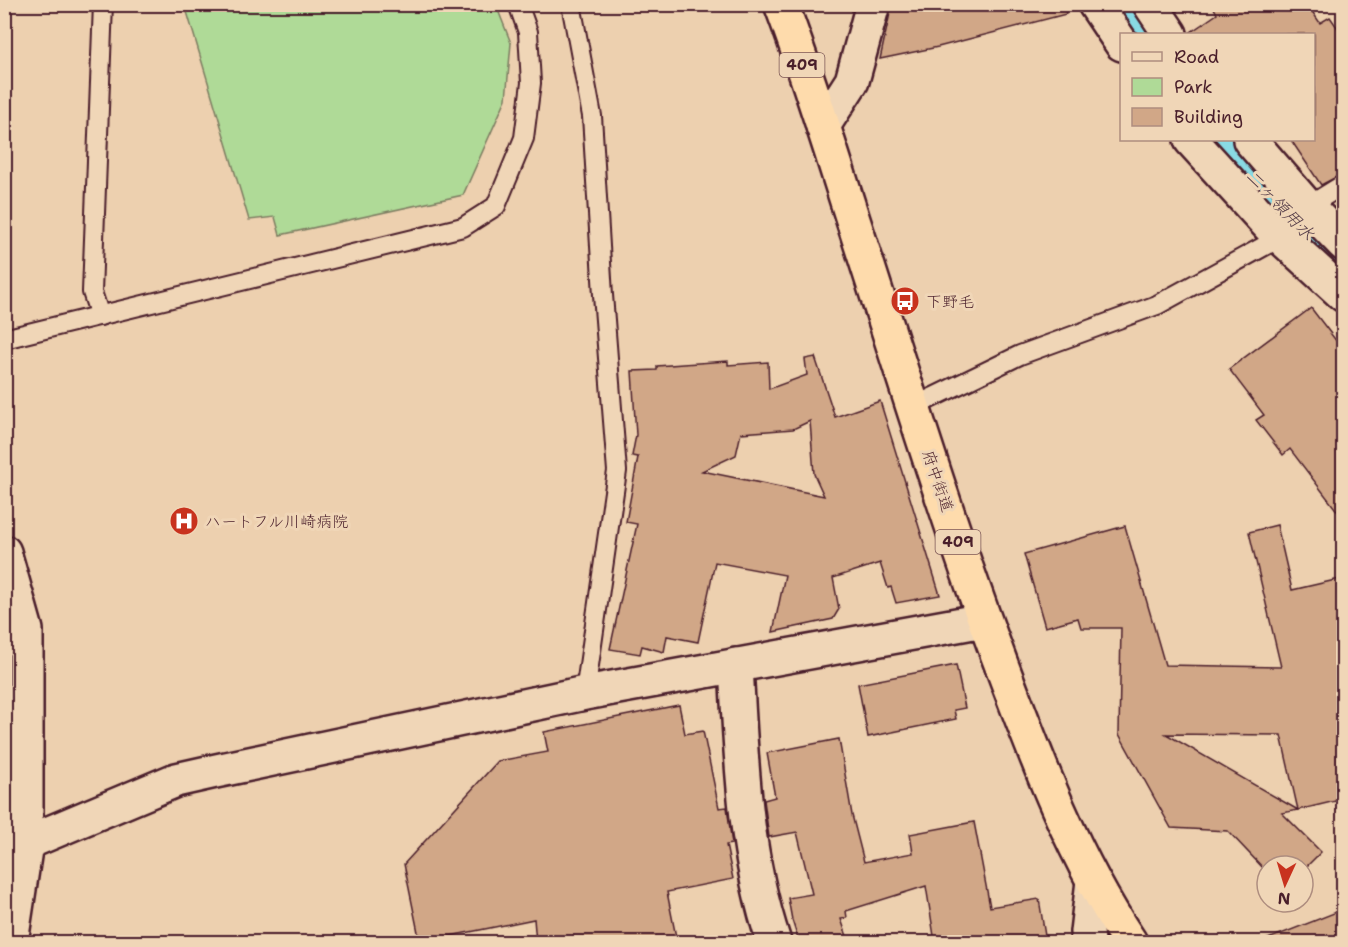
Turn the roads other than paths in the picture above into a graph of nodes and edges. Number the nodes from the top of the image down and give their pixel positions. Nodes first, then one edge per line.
1 (103, 4) edge
2 (518, 4) edge
3 (571, 4) edge
4 (781, 4) edge
5 (873, 4) edge
6 (1095, 4) edge
7 (1150, 4) edge
8 (1169, 33) edge
9 (1120, 41) edge
10 (823, 126) junction
11 (1192, 141) edge
12 (1250, 141) edge
13 (1344, 184) edge
14 (1288, 222) junction
15 (1344, 244) edge
16 (1344, 295) edge
17 (100, 316) junction
18 (4, 339) edge
19 (913, 407) junction
20 (4, 552) edge
21 (984, 620) junction
22 (14, 625) edge
23 (736, 665) junction
24 (585, 693) junction
25 (15, 849) edge
26 (1093, 881) junction
27 (11, 942) edge
28 (774, 942) edge
29 (1088, 942) edge
30 (1130, 942) edge

1 - 17 lane
2 - 17 lane
3 - 24 lane
4 - 10 highway, 府中街道 / 409
5 - 10 street
6 - 9 street
7 - 8 street
10 - 19 highway, 府中街道 / 409
11 - 14 street
12 - 14 street
13 - 14 lane
14 - 15 street
14 - 16 street
14 - 19 lane
17 - 18 lane
19 - 21 highway, 府中街道 / 409
20 - 22 street
21 - 23 street
21 - 26 highway, 府中街道 / 409
22 - 25 street
23 - 24 street
23 - 28 street
24 - 25 street
25 - 27 street
26 - 29 street
26 - 30 highway, 府中街道 / 409

